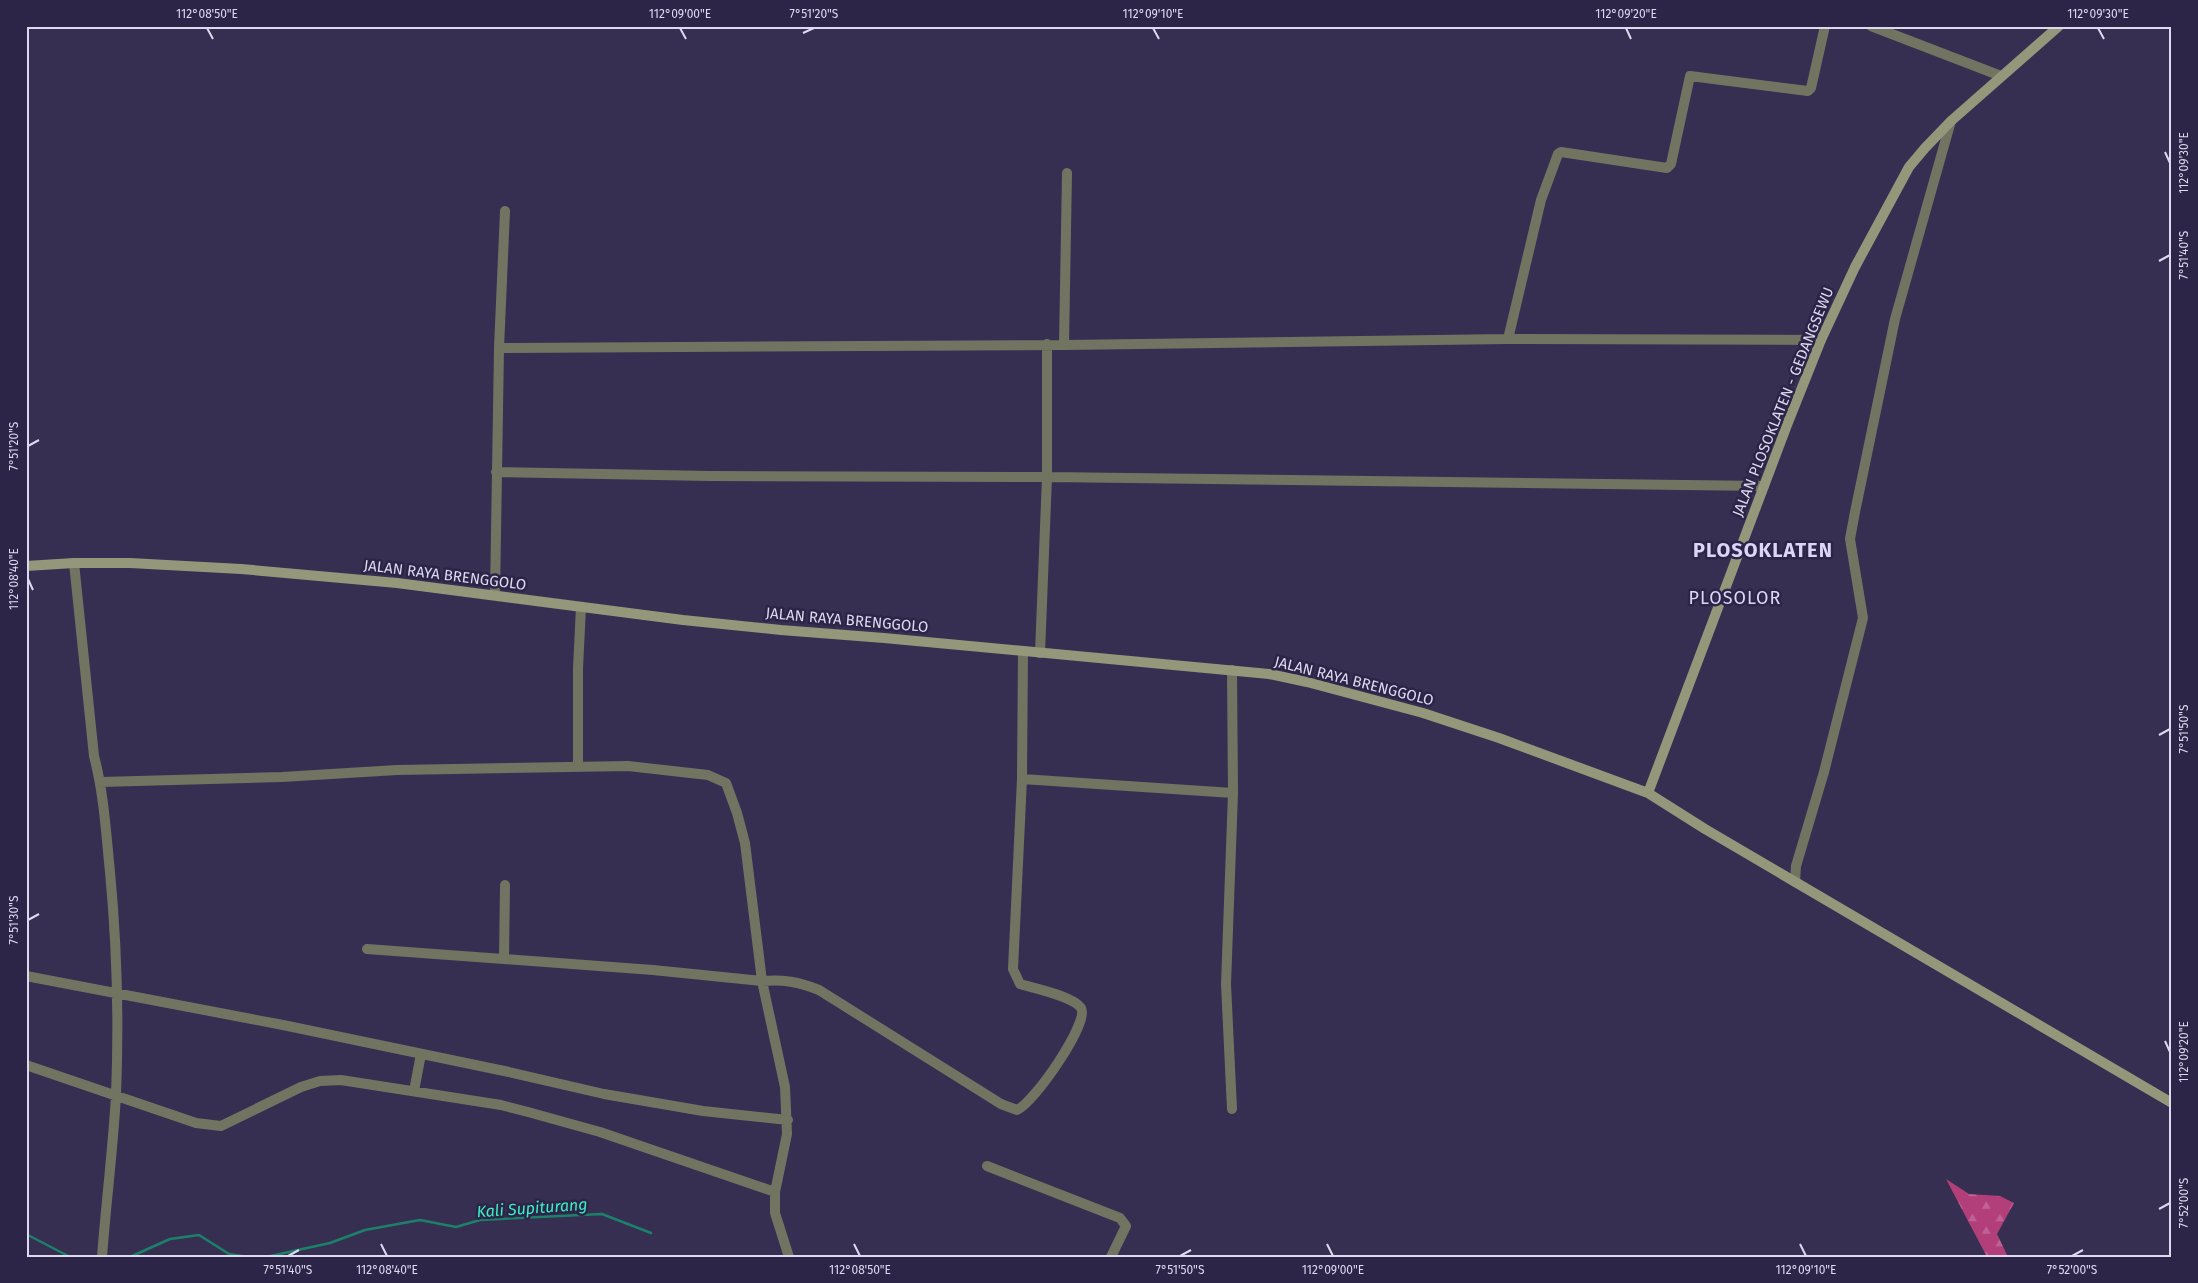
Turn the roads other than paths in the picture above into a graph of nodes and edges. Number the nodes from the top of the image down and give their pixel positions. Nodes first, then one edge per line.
1 (1826, 26) edge
2 (1870, 26) edge
3 (2059, 26) edge
4 (2001, 76) junction
5 (1951, 121) junction
6 (1067, 173) dead end
7 (505, 211) dead end
8 (1508, 339) junction
9 (1821, 340) junction
10 (1048, 344) junction
11 (1064, 345) junction
12 (499, 348) junction
13 (496, 472) junction
14 (1047, 477) junction
15 (1764, 486) junction
16 (74, 563) junction
17 (26, 566) edge
18 (495, 595) junction
19 (581, 607) junction
20 (1024, 652) junction
21 (1040, 653) junction
22 (1232, 670) junction
23 (578, 766) junction
24 (1022, 779) junction
25 (101, 782) junction
26 (1648, 792) junction
27 (1233, 793) junction
28 (1795, 882) junction
29 (505, 885) dead end
30 (367, 949) dead end
31 (504, 959) junction
32 (26, 976) edge
33 (762, 981) junction
34 (118, 992) junction
35 (421, 1054) junction
36 (26, 1066) edge
37 (414, 1092) junction
38 (116, 1095) junction
39 (2172, 1103) edge
40 (1232, 1109) dead end
41 (788, 1120) junction
42 (987, 1166) dead end
43 (775, 1192) junction
44 (102, 1257) edge
45 (790, 1257) edge
46 (1111, 1257) edge

1 - 8 street
2 - 4 street
3 - 4 main road, JALAN PLOSOKLATEN - GEDANGSEWU
4 - 5 main road, JALAN PLOSOKLATEN - GEDANGSEWU
5 - 9 main road, JALAN PLOSOKLATEN - GEDANGSEWU
5 - 28 street
6 - 11 street
7 - 12 street
8 - 9 street
8 - 11 street
9 - 15 main road, JALAN PLOSOKLATEN - GEDANGSEWU
10 - 11 street
10 - 12 street
10 - 14 street
12 - 13 street
13 - 14 street
13 - 18 street
14 - 15 street
14 - 21 street
15 - 26 main road, JALAN PLOSOKLATEN - GEDANGSEWU
16 - 17 main road, JALAN RAYA BRENGGOLO
16 - 18 main road, JALAN RAYA BRENGGOLO
16 - 25 street
18 - 19 main road, JALAN RAYA BRENGGOLO
19 - 20 main road, JALAN RAYA BRENGGOLO
19 - 23 street
20 - 21 main road, JALAN RAYA BRENGGOLO
20 - 24 street
21 - 22 main road, JALAN RAYA BRENGGOLO
22 - 26 main road, JALAN RAYA BRENGGOLO
22 - 27 street
23 - 25 street
23 - 33 street
24 - 27 street
24 - 33 street
25 - 34 street
26 - 28 main road, JALAN RAYA BRENGGOLO
27 - 40 street
28 - 39 main road, JALAN RAYA BRENGGOLO
29 - 31 street
30 - 31 street
31 - 33 street
32 - 34 street
33 - 41 street
34 - 35 street
34 - 38 street
35 - 37 street
35 - 41 street
36 - 38 street
37 - 38 street
37 - 43 street
38 - 44 street
41 - 43 street
42 - 46 street
43 - 45 street

